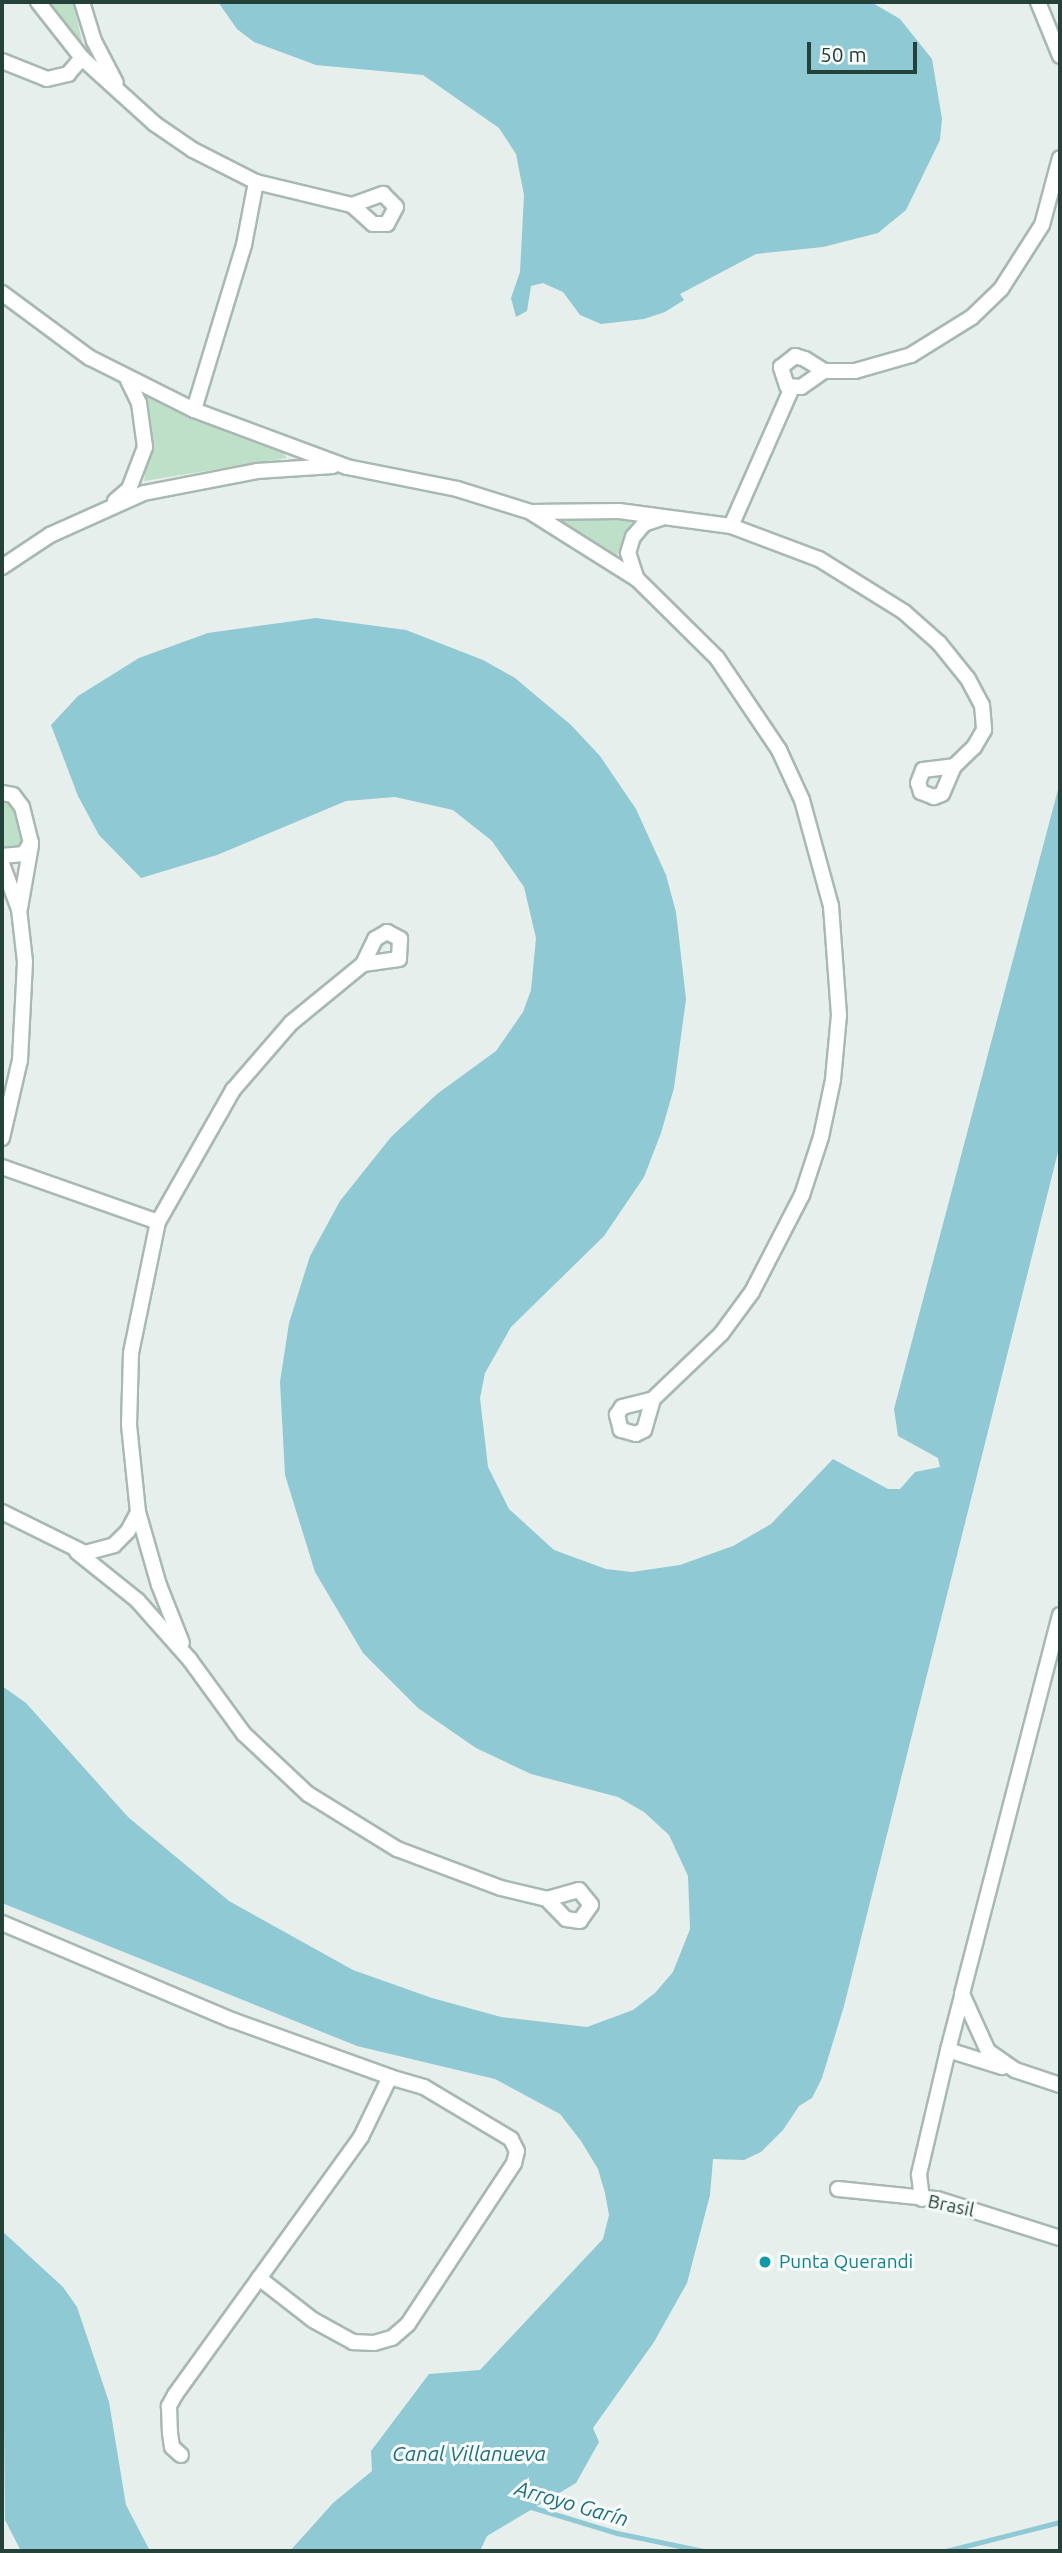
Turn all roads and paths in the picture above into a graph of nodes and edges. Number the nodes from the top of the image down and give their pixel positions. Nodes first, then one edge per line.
1 (38, 2) edge
2 (82, 2) edge
3 (1038, 2) edge
4 (1060, 56) edge
5 (82, 58) junction
6 (2, 61) edge
7 (120, 90) junction
8 (1060, 158) edge
9 (256, 182) junction
10 (352, 205) dead end
11 (2, 293) edge
12 (2, 305) edge
13 (24, 310) junction
14 (824, 371) junction
15 (128, 380) junction
16 (792, 388) junction
17 (194, 410) junction
18 (347, 467) junction
19 (109, 507) junction
20 (531, 512) junction
21 (665, 516) junction
22 (731, 526) junction
23 (2, 567) edge
24 (637, 579) junction
25 (954, 766) dead end
26 (5, 791) edge
27 (31, 842) junction
28 (2, 856) edge
29 (2, 864) edge
30 (19, 909) junction
31 (363, 964) dead end
32 (2, 1139) edge
33 (2, 1167) edge
34 (158, 1222) junction
35 (653, 1399) dead end
36 (2, 1512) edge
37 (138, 1512) junction
38 (73, 1549) junction
39 (1060, 1615) edge
40 (190, 1660) junction
41 (547, 1899) dead end
42 (2, 1923) edge
43 (962, 1994) junction
44 (948, 2050) junction
45 (1015, 2070) junction
46 (390, 2077) junction
47 (1060, 2085) edge
48 (838, 2189) dead end
49 (922, 2199) junction
50 (1060, 2238) edge
51 (259, 2278) junction
52 (181, 2455) dead end

1 - 5 street
2 - 7 street
3 - 4 street
5 - 6 street
5 - 7 street
7 - 9 street
8 - 14 street
9 - 10 street
9 - 17 street
11 - 13 street
12 - 13 street
13 - 15 street
14 - 16 street
14 - 16 street
15 - 17 street
15 - 19 street
16 - 22 street
17 - 18 street
18 - 19 street
18 - 20 street
19 - 23 street
20 - 21 street
20 - 24 street
21 - 22 street
21 - 24 street
22 - 25 street
24 - 35 street
26 - 27 street
27 - 28 street
27 - 30 street
29 - 30 street
30 - 32 street
31 - 34 street
33 - 34 street
34 - 37 street
36 - 38 street
37 - 38 street
37 - 40 street
38 - 40 street
39 - 43 street
40 - 41 street
42 - 46 street
43 - 44 street
43 - 45 street
44 - 45 street
44 - 49 street
45 - 47 street
46 - 51 street
46 - 51 street
48 - 49 street, Brasil
49 - 50 street, Brasil
51 - 52 street

